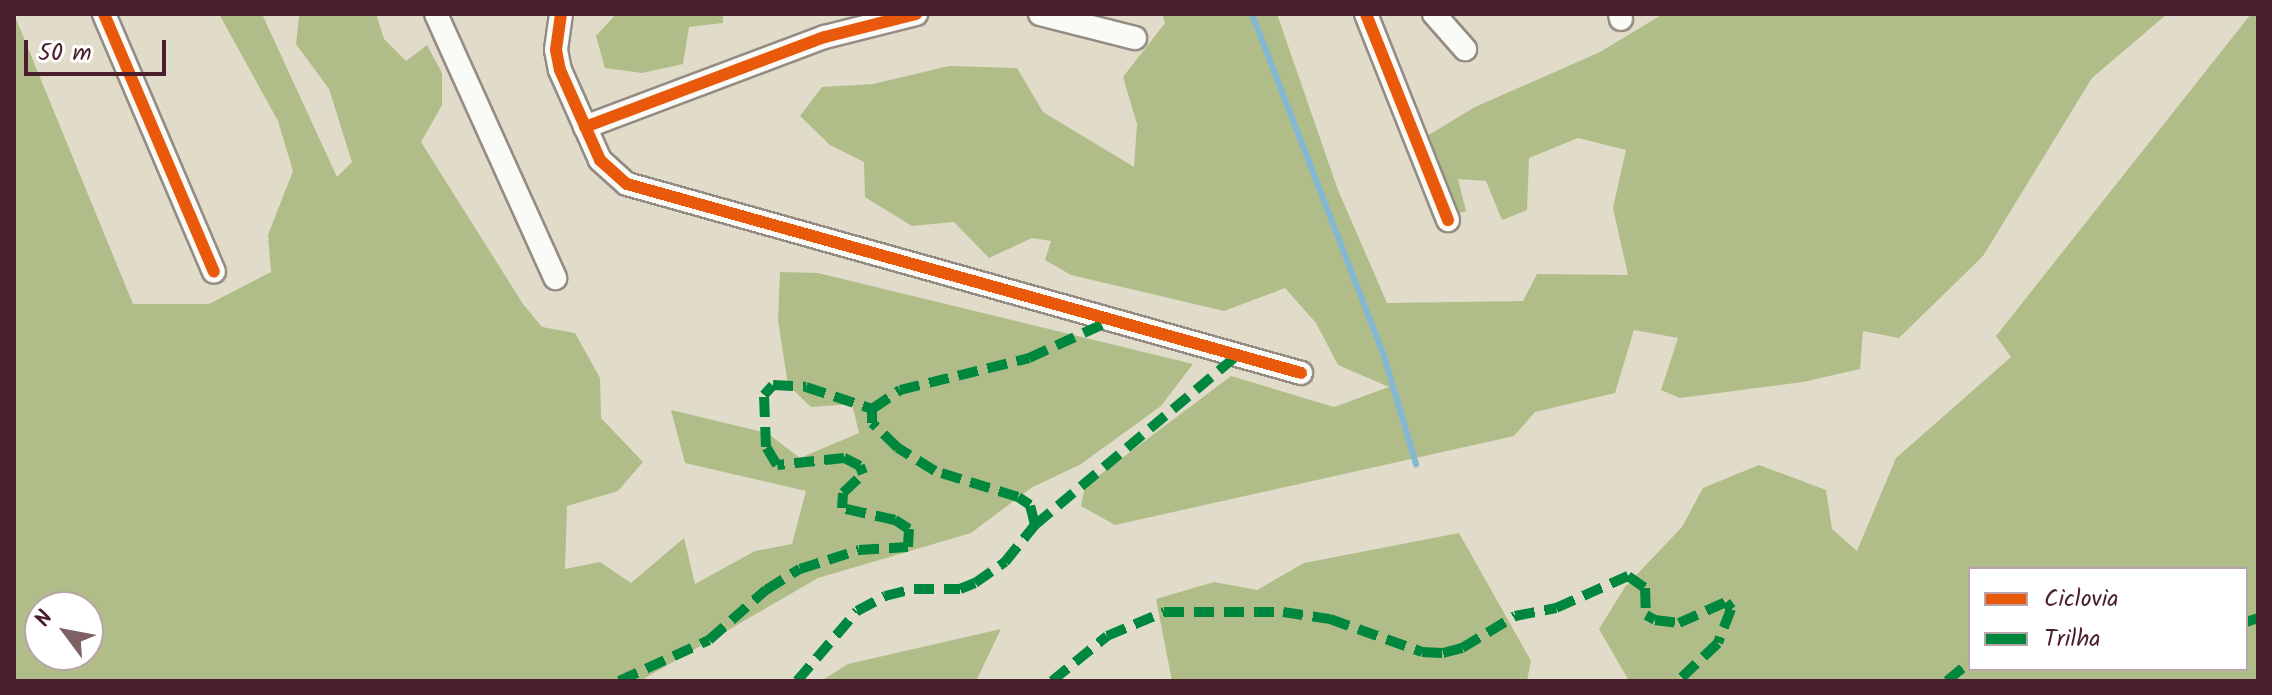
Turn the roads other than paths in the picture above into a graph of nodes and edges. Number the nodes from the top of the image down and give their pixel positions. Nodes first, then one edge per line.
1 (104, 14) edge
2 (436, 14) edge
3 (561, 14) edge
4 (916, 14) edge
5 (1040, 14) edge
6 (1366, 14) edge
7 (1434, 14) edge
8 (1135, 38) dead end
9 (1465, 49) dead end
10 (585, 127) junction
11 (1448, 220) dead end
12 (214, 272) dead end
13 (555, 278) dead end
14 (1301, 373) dead end

1 - 12 street
2 - 13 street
3 - 10 street
4 - 10 street
5 - 8 street
6 - 11 street
7 - 9 street
10 - 14 street

